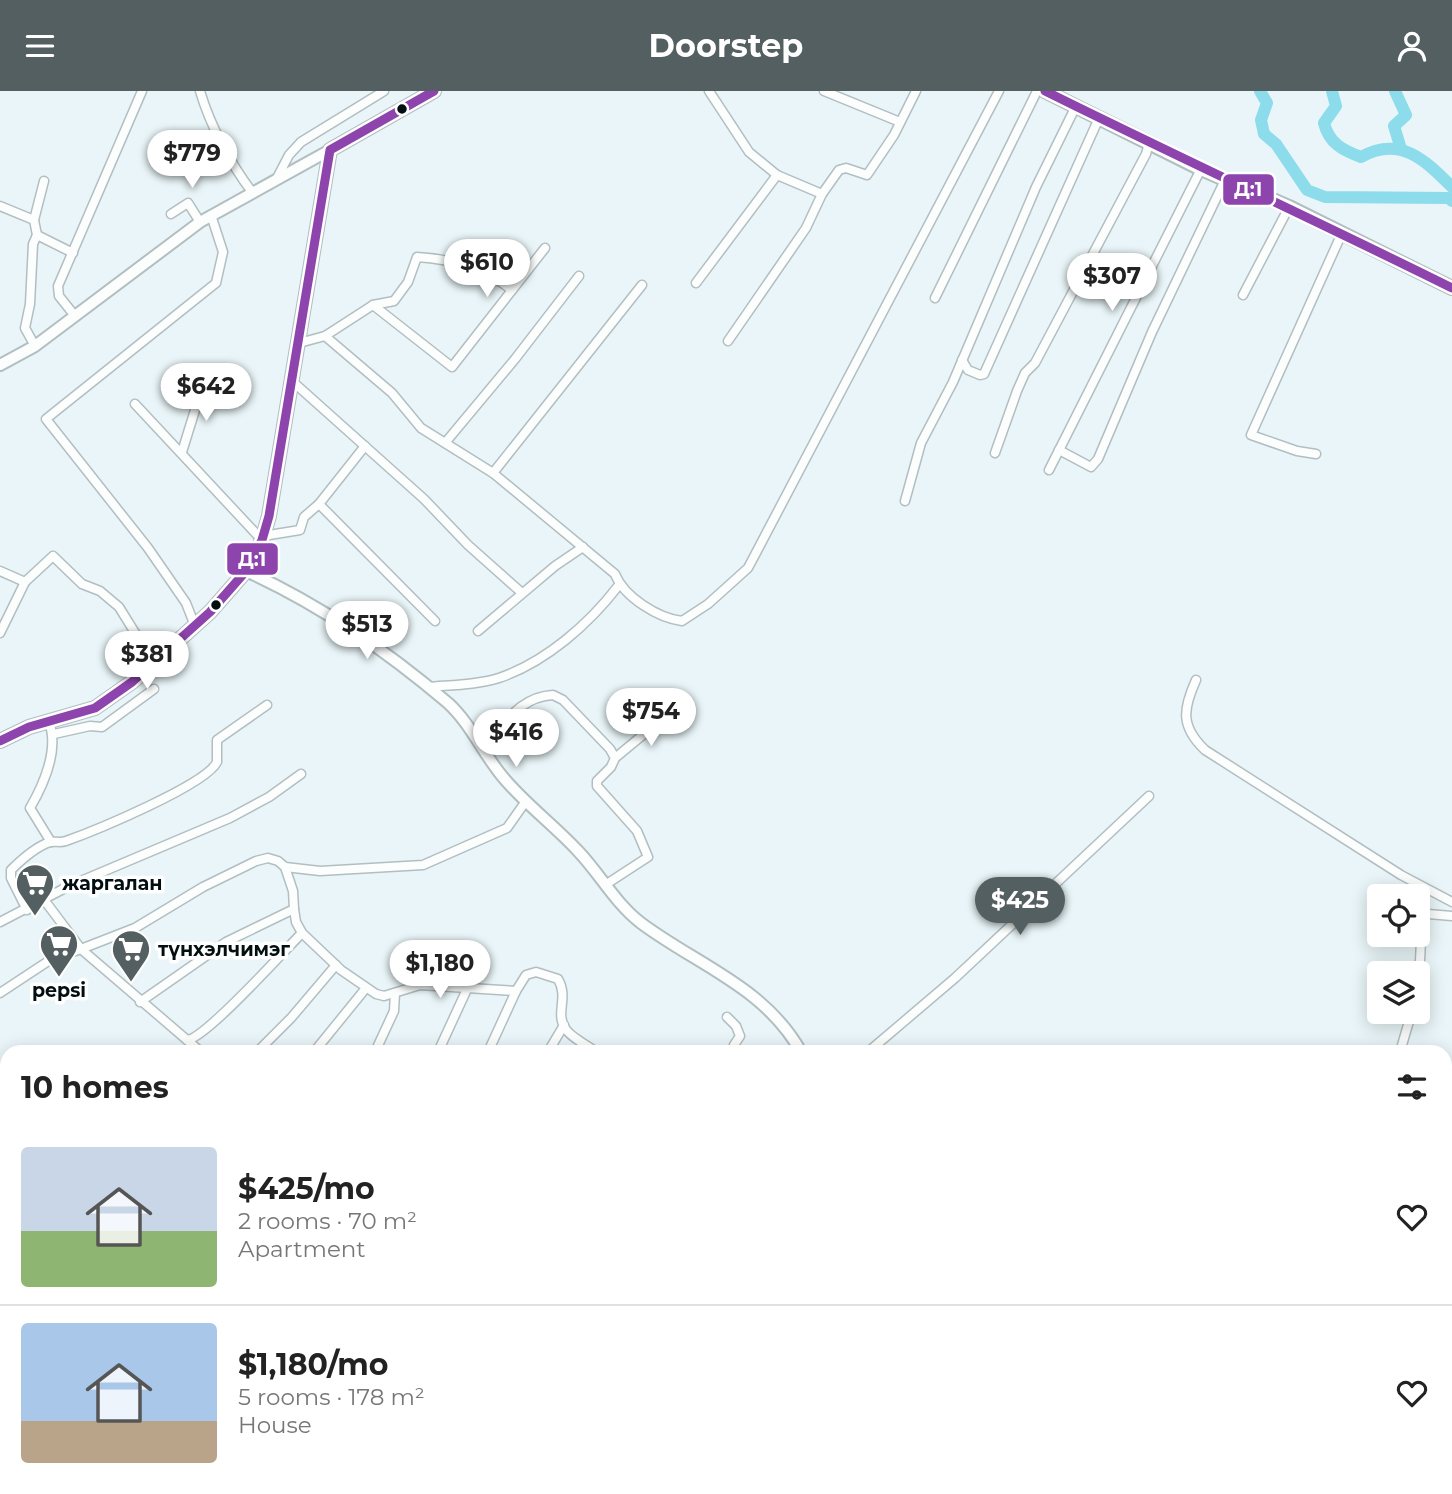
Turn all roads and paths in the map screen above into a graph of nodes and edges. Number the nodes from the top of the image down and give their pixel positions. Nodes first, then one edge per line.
1 (142, 91) edge
2 (200, 91) edge
3 (384, 91) edge
4 (434, 91) edge
5 (709, 91) edge
6 (824, 91) edge
7 (916, 91) edge
8 (999, 91) edge
9 (1037, 91) edge
10 (1045, 91) edge
11 (1076, 106) junction
12 (1099, 118) junction
13 (900, 122) junction
14 (1149, 143) junction
15 (330, 150) junction
16 (1201, 169) junction
17 (777, 175) junction
18 (277, 178) junction
19 (1225, 180) junction
20 (44, 181) dead end
21 (252, 192) junction
22 (822, 194) junction
23 (0, 206) edge
24 (1289, 207) junction
25 (171, 213) dead end
26 (211, 215) junction
27 (34, 220) junction
28 (200, 222) junction
29 (1342, 233) junction
30 (37, 235) junction
31 (545, 248) dead end
32 (73, 253) junction
33 (579, 276) dead end
34 (696, 283) dead end
35 (642, 285) dead end
36 (1452, 288) edge
37 (512, 290) junction
38 (1243, 295) dead end
39 (934, 298) dead end
40 (373, 305) junction
41 (75, 316) junction
42 (325, 336) junction
43 (728, 341) dead end
44 (299, 342) junction
45 (35, 346) junction
46 (962, 360) junction
47 (0, 365) edge
48 (292, 381) junction
49 (193, 390) dead end
50 (135, 404) dead end
51 (445, 443) junction
52 (365, 446) junction
53 (1059, 450) junction
54 (182, 452) junction
55 (995, 453) dead end
56 (1316, 454) dead end
57 (1049, 470) dead end
58 (494, 473) junction
59 (905, 501) dead end
60 (318, 504) junction
61 (262, 538) junction
62 (583, 547) junction
63 (0, 571) edge
64 (246, 571) junction
65 (25, 582) junction
66 (619, 585) junction
67 (522, 593) junction
68 (435, 621) dead end
69 (195, 626) junction
70 (478, 631) dead end
71 (0, 633) edge
72 (145, 649) dead end
73 (1196, 680) dead end
74 (428, 687) junction
75 (154, 689) dead end
76 (267, 705) dead end
77 (667, 715) dead end
78 (51, 728) junction
79 (0, 741) edge
80 (485, 754) junction
81 (615, 758) junction
82 (301, 774) dead end
83 (1149, 796) dead end
84 (526, 801) junction
85 (51, 842) junction
86 (285, 867) junction
87 (605, 885) junction
88 (45, 901) junction
89 (1452, 902) edge
90 (295, 909) junction
91 (27, 910) junction
92 (1452, 916) edge
93 (0, 922) edge
94 (302, 933) junction
95 (81, 949) junction
96 (1420, 961) edge
97 (336, 965) junction
98 (468, 987) junction
99 (366, 988) junction
100 (516, 991) junction
101 (0, 993) edge
102 (395, 993) junction
103 (140, 1002) junction
104 (727, 1017) dead end
105 (1408, 1024) edge
106 (564, 1025) junction
107 (187, 1040) junction
108 (193, 1045) edge
109 (264, 1045) edge
110 (320, 1045) edge
111 (378, 1045) edge
112 (441, 1045) edge
113 (491, 1045) edge
114 (552, 1045) edge
115 (587, 1045) edge
116 (734, 1045) edge
117 (796, 1045) edge
118 (876, 1045) edge
119 (1401, 1045) edge

1 - 32 street
2 - 21 street
3 - 18 street
4 - 15 main road
5 - 17 street
6 - 13 street
7 - 13 street
8 - 66 street
9 - 39 street
10 - 11 main road
11 - 12 main road
11 - 46 street
12 - 14 main road
12 - 46 street
13 - 22 street
14 - 16 main road
14 - 55 street
15 - 18 street
15 - 44 main road
16 - 19 main road
16 - 53 street
17 - 22 street
17 - 34 street
18 - 21 street
19 - 24 main road
19 - 53 street
20 - 27 street
21 - 26 street
22 - 43 street
23 - 27 street
24 - 29 main road
24 - 38 street
25 - 28 street
26 - 28 street
26 - 69 street
27 - 30 street
28 - 41 street
29 - 36 main road
29 - 56 street
30 - 32 street
30 - 45 street
31 - 37 street
32 - 41 street
33 - 51 street
35 - 58 street
37 - 40 street
37 - 40 street
40 - 42 street
41 - 45 street
42 - 44 street
42 - 51 street
44 - 48 main road
45 - 47 street
46 - 59 street
48 - 52 street
48 - 61 main road
49 - 54 street
50 - 54 street
51 - 58 street
52 - 60 street
52 - 67 street
53 - 57 street
54 - 61 street
58 - 62 street
60 - 61 street
60 - 68 street
61 - 64 main road
62 - 66 street
62 - 67 street
63 - 65 street
64 - 69 main road
64 - 74 street
65 - 71 street
65 - 72 street
66 - 74 street
67 - 70 street
69 - 78 main road
73 - 89 street
74 - 80 street
75 - 78 street
76 - 85 street
77 - 81 street
78 - 79 main road
78 - 85 street
80 - 81 street
80 - 84 street
81 - 87 street
82 - 88 street
83 - 118 street
84 - 86 street
84 - 87 street
85 - 91 street
86 - 90 street
86 - 95 street
87 - 117 street
88 - 91 street
88 - 95 street
90 - 94 street
90 - 103 street
91 - 93 street
92 - 96 street
94 - 97 street
94 - 107 street
95 - 101 street
95 - 103 street
97 - 99 street
97 - 109 street
98 - 100 street
98 - 102 street
98 - 112 street
99 - 102 street
99 - 110 street
100 - 106 street
100 - 113 street
102 - 111 street
103 - 107 street
104 - 116 street
105 - 119 street
106 - 114 street
106 - 115 street
107 - 108 street

